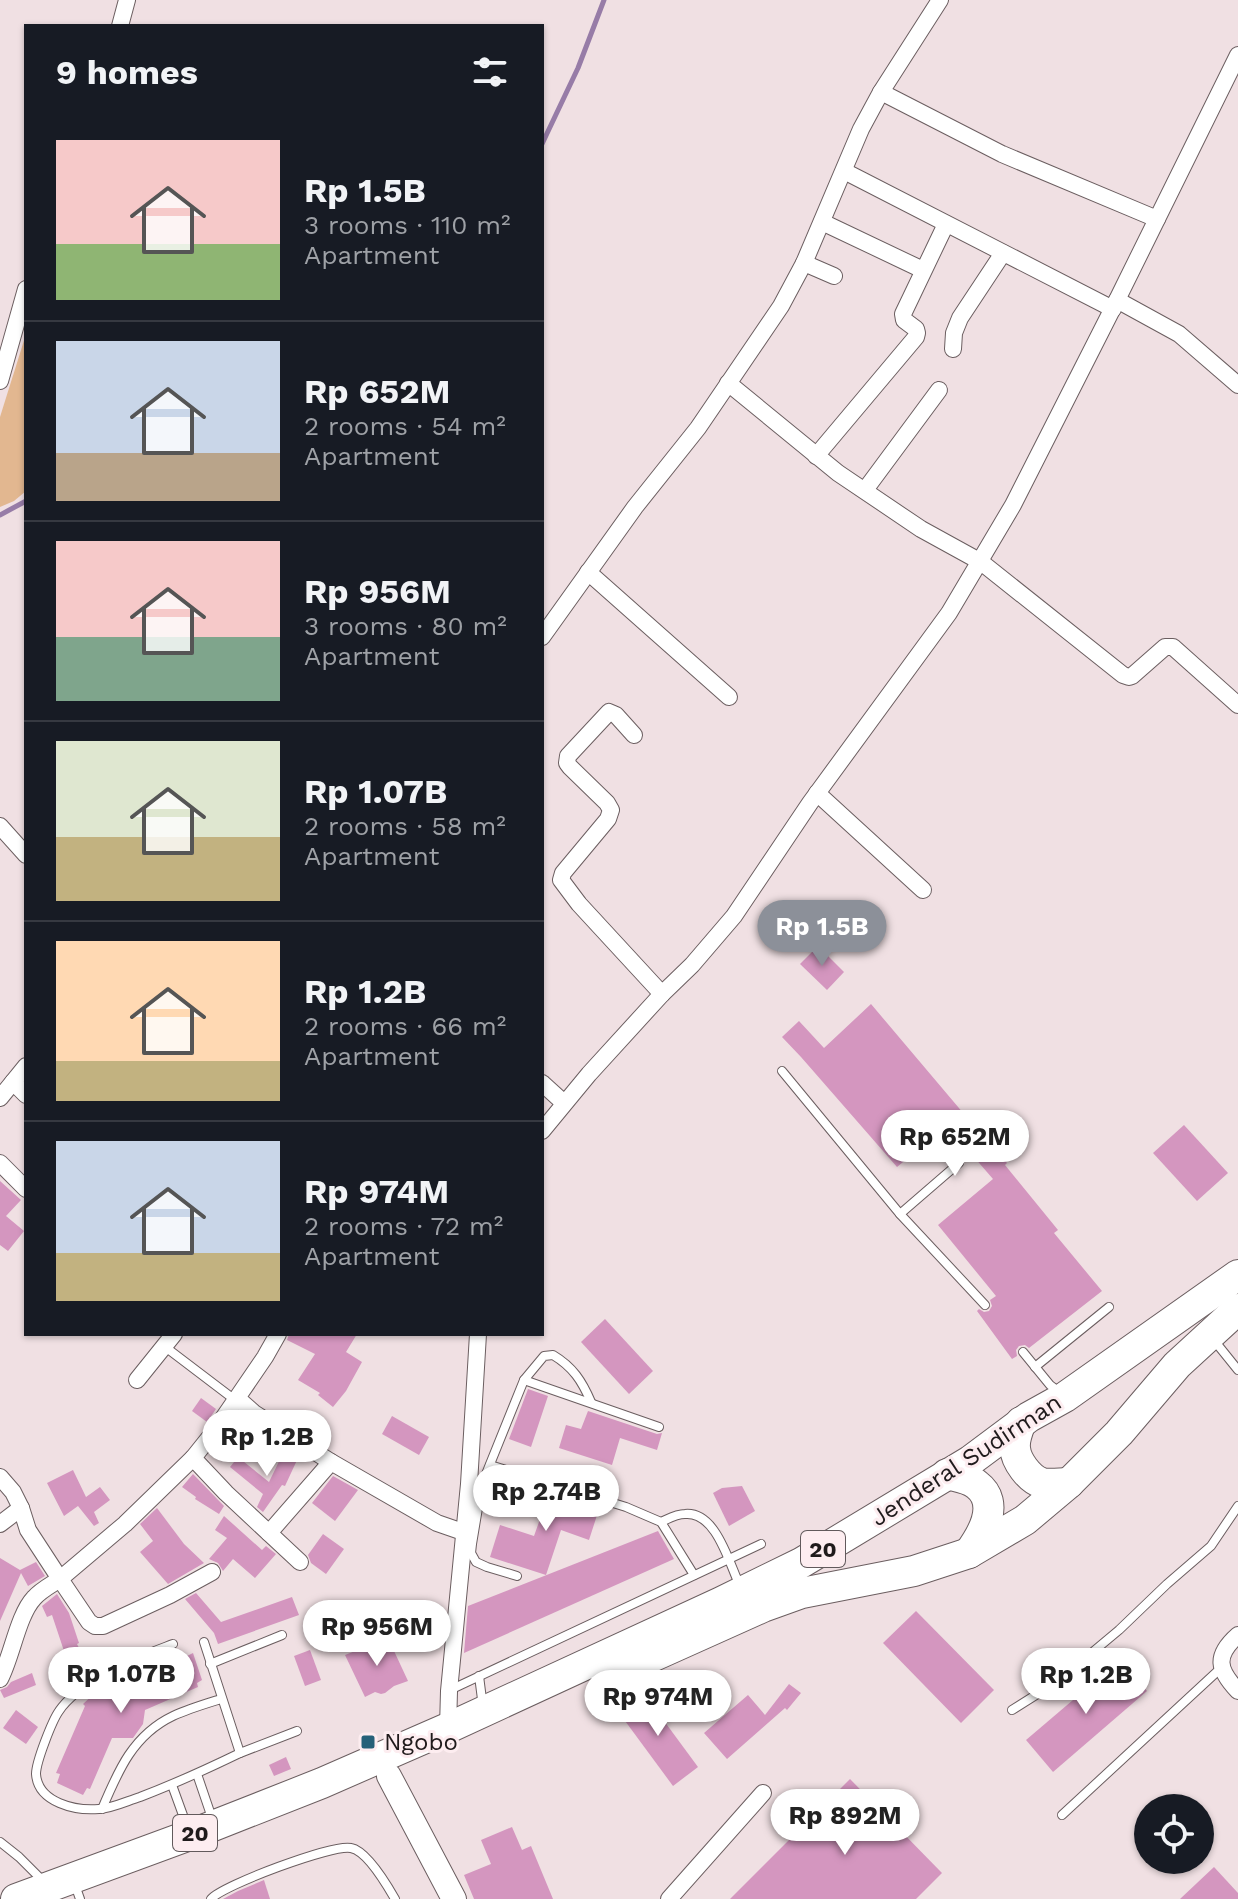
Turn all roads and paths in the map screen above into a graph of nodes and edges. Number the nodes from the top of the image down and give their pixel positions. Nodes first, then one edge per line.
1 (127, 0) edge
2 (932, 3) edge
3 (121, 24) edge
4 (1238, 55) edge
5 (881, 92) junction
6 (844, 171) junction
7 (1157, 219) junction
8 (822, 222) junction
9 (946, 224) junction
10 (1003, 253) junction
11 (804, 263) junction
12 (923, 270) junction
13 (834, 276) dead end
14 (24, 296) edge
15 (1115, 305) junction
16 (953, 349) dead end
17 (0, 381) edge
18 (728, 383) junction
19 (1238, 385) edge
20 (939, 390) dead end
21 (816, 456) junction
22 (865, 490) junction
23 (981, 562) junction
24 (588, 572) junction
25 (544, 634) edge
26 (729, 697) dead end
27 (1238, 705) edge
28 (634, 735) dead end
29 (817, 793) junction
30 (0, 826) edge
31 (24, 853) edge
32 (923, 890) dead end
33 (662, 994) junction
34 (24, 1068) edge
35 (782, 1071) dead end
36 (13, 1082) junction
37 (544, 1085) edge
38 (24, 1093) edge
39 (0, 1098) edge
40 (564, 1103) junction
41 (544, 1128) edge
42 (0, 1163) edge
43 (959, 1163) dead end
44 (24, 1187) edge
45 (900, 1214) junction
46 (1238, 1275) edge
47 (985, 1305) dead end
48 (1109, 1307) dead end
49 (1238, 1309) edge
50 (277, 1336) edge
51 (478, 1336) edge
52 (1209, 1336) junction
53 (169, 1340) edge
54 (1023, 1352) dead end
55 (1035, 1367) junction
56 (1238, 1370) edge
57 (137, 1380) dead end
58 (524, 1380) junction
59 (1065, 1397) junction
60 (236, 1399) junction
61 (591, 1402) junction
62 (1021, 1422) junction
63 (659, 1427) dead end
64 (193, 1458) junction
65 (331, 1462) junction
66 (490, 1465) junction
67 (947, 1474) junction
68 (0, 1477) edge
69 (1069, 1483) junction
70 (1238, 1506) edge
71 (21, 1508) junction
72 (661, 1522) junction
73 (0, 1524) edge
74 (463, 1532) junction
75 (269, 1533) junction
76 (761, 1544) dead end
77 (969, 1553) junction
78 (728, 1560) junction
79 (300, 1562) dead end
80 (212, 1572) dead end
81 (694, 1575) junction
82 (517, 1576) dead end
83 (60, 1579) junction
84 (743, 1592) junction
85 (282, 1635) dead end
86 (1238, 1635) edge
87 (204, 1642) dead end
88 (173, 1644) dead end
89 (210, 1664) junction
90 (1221, 1668) junction
91 (479, 1676) junction
92 (0, 1679) edge
93 (449, 1691) junction
94 (1238, 1691) edge
95 (221, 1699) junction
96 (1012, 1710) dead end
97 (483, 1712) junction
98 (448, 1728) junction
99 (297, 1731) dead end
100 (240, 1753) junction
101 (197, 1774) junction
102 (389, 1776) junction
103 (172, 1785) junction
104 (763, 1793) dead end
105 (102, 1809) junction
106 (1062, 1815) dead end
107 (202, 1830) junction
108 (0, 1842) edge
109 (71, 1892) edge
110 (16, 1899) edge
111 (211, 1899) edge
112 (395, 1899) edge
113 (454, 1899) edge
114 (669, 1899) edge

1 - 3 street
2 - 5 street
4 - 7 street
5 - 6 street
5 - 7 street
6 - 8 street
6 - 9 street
7 - 15 street
8 - 11 street
8 - 12 street
9 - 10 street
9 - 12 street
10 - 15 street
10 - 16 street
11 - 13 street
11 - 18 street
12 - 21 street
14 - 17 street
15 - 19 street
15 - 23 street
18 - 21 street
18 - 24 street
20 - 22 street
21 - 22 street
22 - 23 street
23 - 27 street
23 - 29 street
24 - 25 street
24 - 26 street
28 - 33 street
29 - 32 street
29 - 33 street
30 - 31 street
33 - 40 street
34 - 36 street
35 - 45 lane
36 - 38 street
36 - 39 street
37 - 40 street
40 - 41 street
42 - 44 street
43 - 45 lane
45 - 47 lane
46 - 59 highway, Jenderal Sudirman / 20
48 - 55 lane
49 - 52 highway, Jenderal Sudirman / 20
50 - 60 street
51 - 74 street
52 - 56 lane
52 - 69 highway, Jenderal Sudirman / 20
53 - 57 street
53 - 60 lane
54 - 55 lane
55 - 59 lane
58 - 61 lane
58 - 61 lane
58 - 66 lane
59 - 62 highway, Jenderal Sudirman / 20
60 - 64 street
60 - 65 street
61 - 63 lane
62 - 67 highway, Jenderal Sudirman / 20
62 - 69 highway
64 - 75 street
64 - 83 street
65 - 74 street
65 - 75 street
66 - 72 lane
66 - 82 lane
67 - 77 highway
67 - 84 highway, Jenderal Sudirman / 20
68 - 71 street
69 - 77 highway, Jenderal Sudirman / 20
70 - 96 lane
71 - 73 street
71 - 83 street
72 - 78 lane
72 - 81 lane
74 - 93 street
75 - 79 street
76 - 78 lane
77 - 102 highway, Jenderal Sudirman / 20
78 - 81 lane
78 - 84 lane
80 - 83 street
81 - 91 lane
83 - 92 street
84 - 97 highway, Jenderal Sudirman / 20
85 - 89 lane
86 - 90 street
87 - 89 lane
88 - 105 lane
89 - 95 lane
90 - 94 street
90 - 106 lane
91 - 93 lane
91 - 97 lane
93 - 98 street
95 - 100 lane
95 - 105 lane
97 - 98 highway, Jenderal Sudirman / 20
98 - 107 highway, Jenderal Sudirman / 20
99 - 100 lane
100 - 101 lane
101 - 103 lane
101 - 107 lane
102 - 109 highway, Jenderal Sudirman / 20
102 - 113 main road
103 - 105 lane
103 - 107 lane
104 - 114 street
107 - 109 highway, Jenderal Sudirman / 20
108 - 109 lane
109 - 110 highway, Jenderal Sudirman / 20
111 - 112 lane

